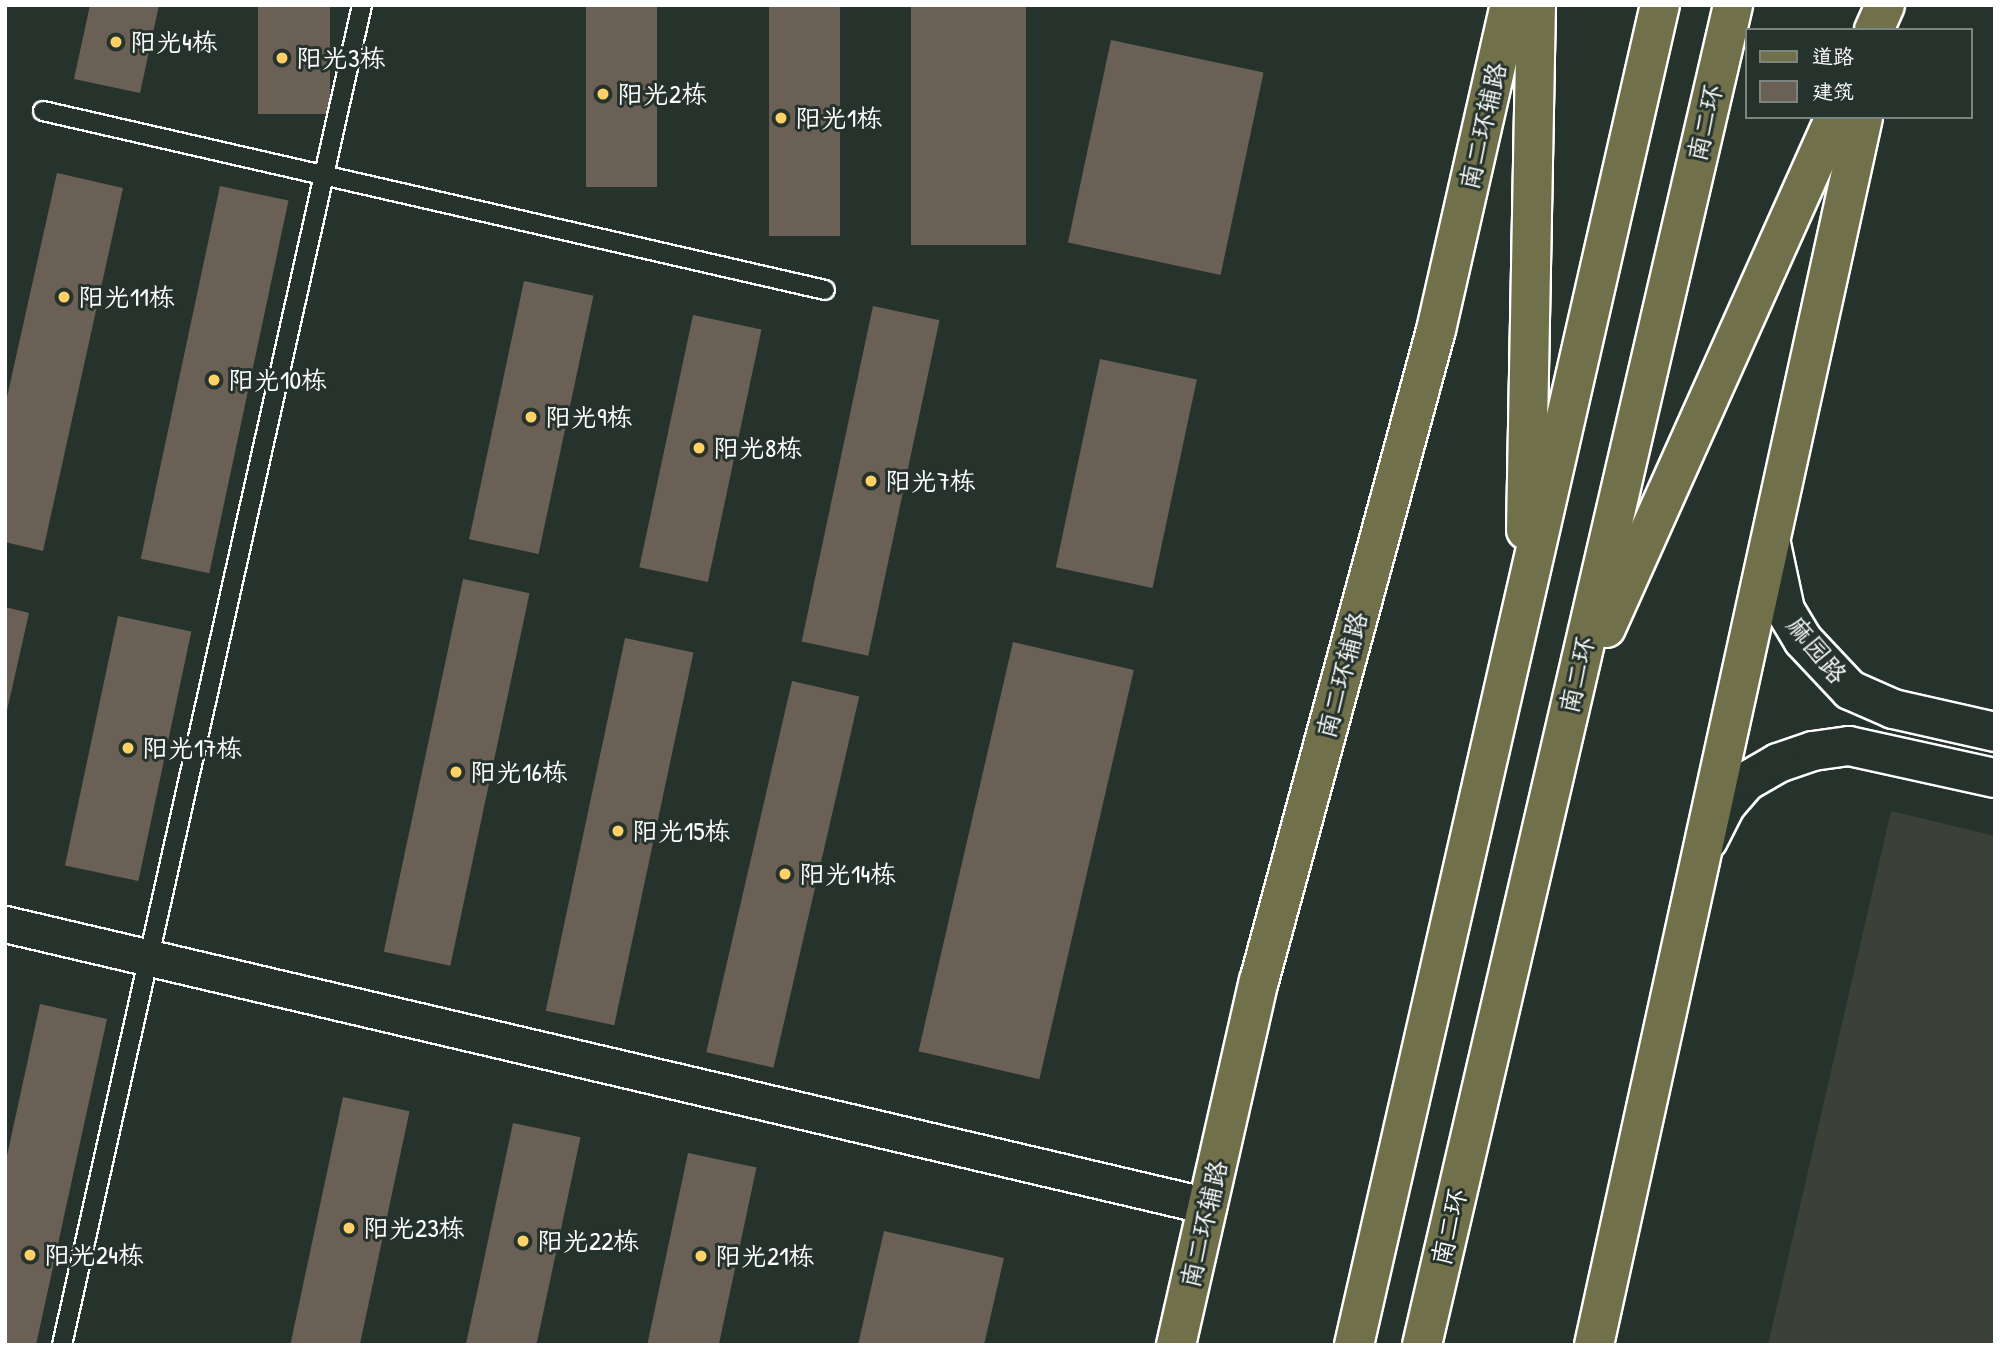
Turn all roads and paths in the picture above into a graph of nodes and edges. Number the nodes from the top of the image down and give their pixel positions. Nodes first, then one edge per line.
1 (362, 5) edge
2 (1510, 5) edge
3 (1536, 5) edge
4 (1660, 5) edge
5 (1732, 5) edge
6 (1886, 5) edge
7 (1875, 28) edge
8 (1882, 28) edge
9 (43, 111) dead end
10 (1834, 119) edge
11 (1863, 119) edge
12 (324, 174) junction
13 (825, 290) dead end
14 (1771, 544) junction
15 (1524, 613) junction
16 (1569, 710) junction
17 (1995, 733) edge
18 (1995, 778) edge
19 (1704, 848) junction
20 (5, 925) edge
21 (147, 958) junction
22 (1208, 1206) junction
23 (62, 1345) edge
24 (1176, 1345) edge
25 (1353, 1345) edge
26 (1422, 1345) edge
27 (1594, 1345) edge

1 - 12 lane
2 - 22 main road, 南二环辅路
3 - 15 main road
4 - 15 main road
5 - 16 main road, 南二环
6 - 7 main road
6 - 8 main road
9 - 12 lane
10 - 16 main road
11 - 14 main road
12 - 13 lane
12 - 21 lane
14 - 17 main road, 麻园路
14 - 19 main road
15 - 25 main road
16 - 26 main road, 南二环
18 - 19 main road
19 - 27 main road
20 - 21 street
21 - 22 street
21 - 23 lane
22 - 24 main road, 南二环辅路

